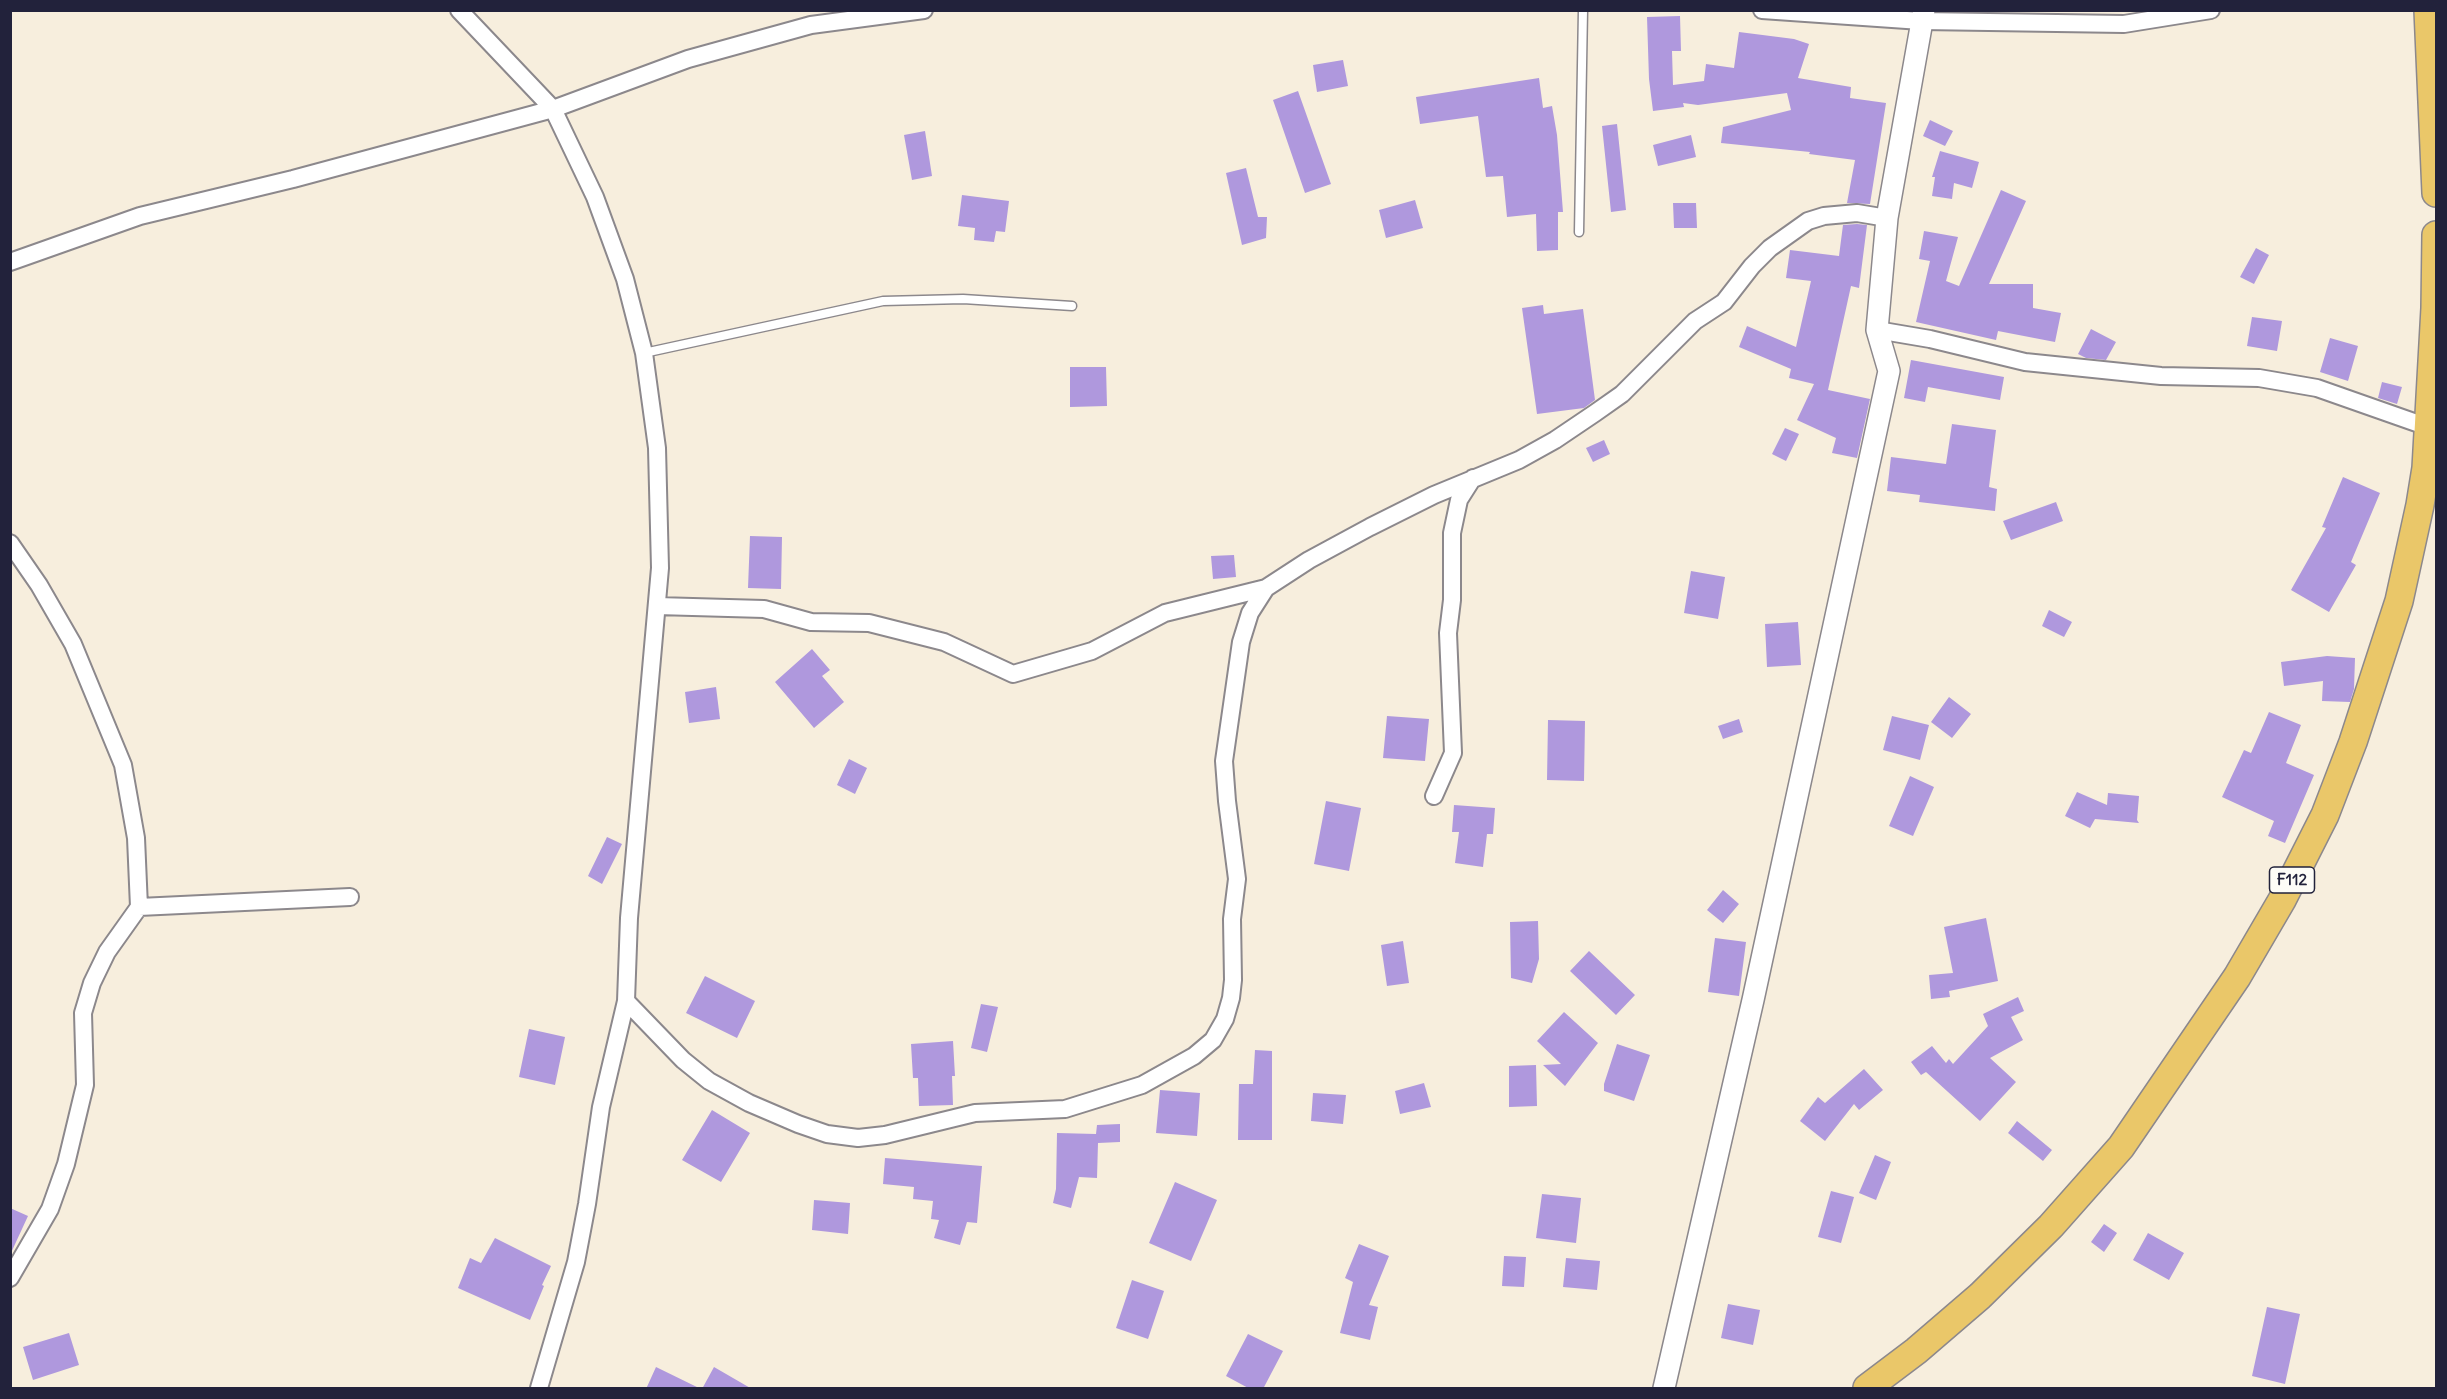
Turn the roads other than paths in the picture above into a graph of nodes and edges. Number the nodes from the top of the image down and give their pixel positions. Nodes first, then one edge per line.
1 (459, 10) edge
2 (1583, 10) edge
3 (1762, 10) edge
4 (2211, 10) edge
5 (2428, 10) edge
6 (922, 11) edge
7 (1922, 16) edge
8 (811, 18) edge
9 (553, 108) junction
10 (2436, 193) edge
11 (1887, 218) junction
12 (1579, 232) dead end
13 (2436, 235) edge
14 (10, 262) edge
15 (1072, 306) dead end
16 (1877, 330) junction
17 (644, 353) junction
18 (2428, 427) junction
19 (1473, 478) junction
20 (2428, 511) edge
21 (10, 543) edge
22 (1266, 588) junction
23 (657, 606) junction
24 (1434, 796) dead end
25 (350, 897) dead end
26 (139, 907) junction
27 (626, 1001) junction
28 (10, 1278) edge
29 (539, 1389) edge
30 (1664, 1389) edge
31 (1867, 1389) edge

1 - 9 street
2 - 12 lane
3 - 7 street
4 - 7 street
5 - 10 main road
6 - 8 street
7 - 11 street
8 - 9 street
9 - 14 street
9 - 17 street
11 - 16 street
11 - 19 street
13 - 18 main road, F112
15 - 17 lane
16 - 18 street
16 - 30 street
17 - 23 street
18 - 20 main road, F112
19 - 22 street
19 - 24 street
20 - 31 main road, F112
21 - 26 street
22 - 23 street
22 - 27 street
23 - 27 street
25 - 26 street
26 - 28 street
27 - 29 street

